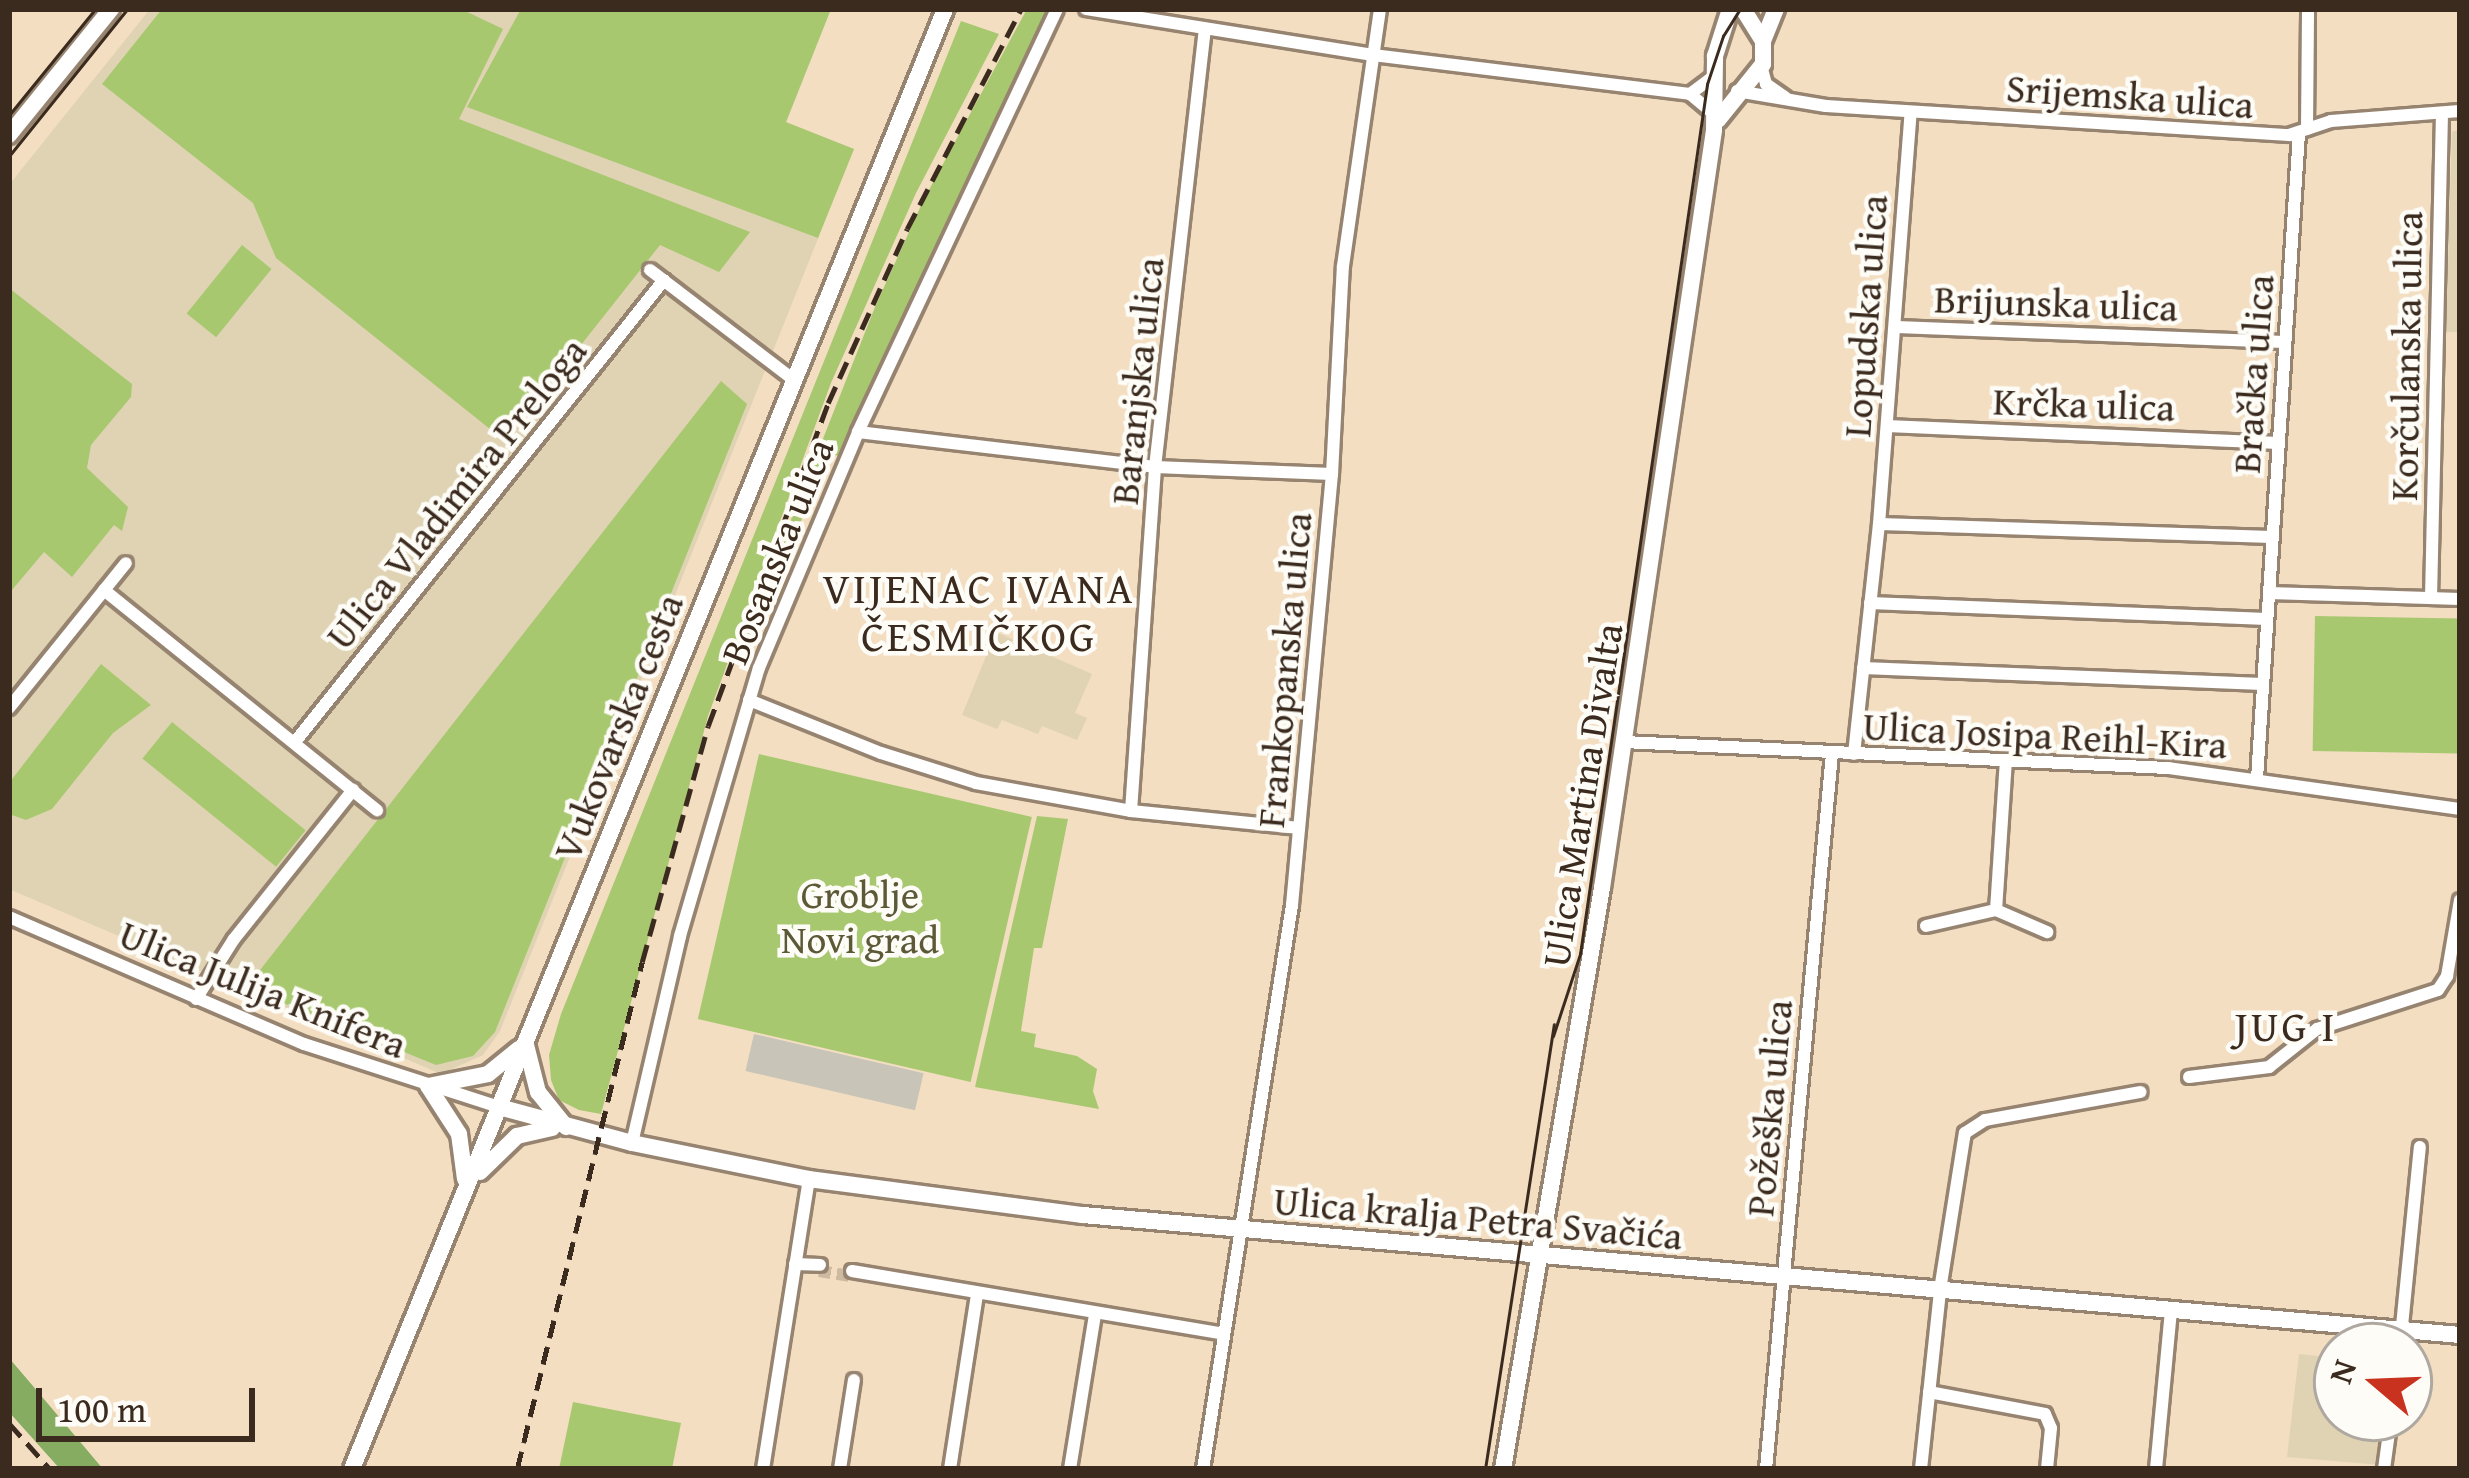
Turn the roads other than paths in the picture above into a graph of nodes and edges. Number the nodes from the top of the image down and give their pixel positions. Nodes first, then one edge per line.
1 (111, 9) edge
2 (945, 9) edge
3 (1057, 9) edge
4 (1086, 9) edge
5 (1380, 9) edge
6 (1730, 9) edge
7 (1761, 9) edge
8 (1776, 9) edge
9 (2308, 9) edge
10 (1750, 26) edge
11 (1205, 30) junction
12 (1720, 43) junction
13 (1373, 55) junction
14 (1762, 69) junction
15 (1715, 72) junction
16 (1736, 91) junction
17 (1690, 94) junction
18 (1792, 102) junction
19 (2460, 111) edge
20 (1911, 112) junction
21 (2442, 116) junction
22 (1715, 122) junction
23 (2303, 131) junction
24 (9, 135) edge
25 (650, 270) dead end
26 (664, 280) junction
27 (1896, 327) junction
28 (2285, 342) junction
29 (794, 380) junction
30 (1887, 426) junction
31 (858, 432) junction
32 (2279, 443) junction
33 (1155, 466) junction
34 (1332, 474) junction
35 (1879, 524) junction
36 (2272, 538) junction
37 (126, 563) dead end
38 (104, 590) junction
39 (2269, 593) junction
40 (2431, 598) junction
41 (2460, 598) edge
42 (1870, 603) junction
43 (2267, 619) junction
44 (1863, 668) junction
45 (2264, 684) junction
46 (749, 700) junction
47 (9, 708) edge
48 (295, 742) junction
49 (1624, 742) junction
50 (1832, 753) junction
51 (1854, 754) junction
52 (2006, 761) junction
53 (2257, 778) junction
54 (353, 790) junction
55 (377, 809) dead end
56 (2460, 809) edge
57 (1131, 811) junction
58 (1299, 829) junction
59 (2460, 900) edge
60 (1996, 910) junction
61 (9, 917) edge
62 (1926, 926) dead end
63 (2048, 932) dead end
64 (196, 999) junction
65 (526, 1041) junction
66 (2189, 1076) dead end
67 (428, 1086) junction
68 (2141, 1092) dead end
69 (499, 1107) junction
70 (567, 1128) junction
71 (632, 1144) junction
72 (2420, 1147) dead end
73 (809, 1179) junction
74 (463, 1198) junction
75 (1240, 1228) junction
76 (1539, 1256) junction
77 (795, 1264) junction
78 (817, 1268) tunnel mouth
79 (854, 1274) tunnel mouth
80 (1784, 1280) junction
81 (1940, 1290) junction
82 (977, 1295) junction
83 (2171, 1310) junction
84 (1094, 1314) junction
85 (2403, 1322) edge
86 (2313, 1327) edge
87 (1223, 1334) junction
88 (854, 1381) dead end
89 (1929, 1392) junction
90 (352, 1469) edge
91 (763, 1469) edge
92 (840, 1469) edge
93 (950, 1469) edge
94 (1070, 1469) edge
95 (1203, 1469) edge
96 (1503, 1469) edge
97 (1766, 1469) edge
98 (1921, 1469) edge
99 (2047, 1469) edge
100 (2156, 1469) edge

1 - 24 main road
2 - 29 main road, Vukovarska cesta
3 - 31 street, Bosanska ulica
4 - 11 street
5 - 13 street, Frankopanska ulica
6 - 12 main road
7 - 10 main road
8 - 10 main road
9 - 23 street, Bračka ulica
10 - 12 main road
10 - 14 main road
11 - 13 street
11 - 33 street, Baranjska ulica
12 - 15 main road
13 - 17 street
13 - 34 street, Frankopanska ulica
14 - 16 main road
14 - 18 street
15 - 16 main road
15 - 17 street
15 - 22 main road, Ulica Martina Divalta
16 - 18 street, Srijemska ulica
16 - 22 main road, Ulica Martina Divalta
17 - 22 street
18 - 20 street, Srijemska ulica
19 - 21 street, Srijemska ulica
20 - 23 street, Srijemska ulica
20 - 27 street, Lopudska ulica
21 - 23 street, Srijemska ulica
21 - 40 street, Korčulanska ulica
22 - 49 main road, Ulica Martina Divalta
23 - 28 street, Bračka ulica
25 - 26 street
26 - 29 street
26 - 48 street, Ulica Vladimira Preloga
27 - 28 street, Brijunska ulica
27 - 30 street, Lopudska ulica
28 - 32 street, Bračka ulica
29 - 65 main road, Vukovarska cesta
30 - 32 street, Krčka ulica
30 - 35 street, Lopudska ulica
31 - 33 street
31 - 46 street, Bosanska ulica
32 - 36 street, Bračka ulica
33 - 34 street
33 - 57 street, Baranjska ulica
34 - 58 street, Frankopanska ulica
35 - 36 street
35 - 42 street, Lopudska ulica
36 - 39 street, Bračka ulica
37 - 38 street
38 - 47 street
38 - 48 street
39 - 40 street
39 - 43 street, Bračka ulica
40 - 41 street
42 - 43 street
42 - 44 street, Lopudska ulica
43 - 45 street, Bračka ulica
44 - 45 street
44 - 51 street, Lopudska ulica
45 - 53 street, Bračka ulica
46 - 57 street
46 - 71 street, Bosanska ulica
48 - 54 street
49 - 50 street, Ulica Josipa Reihl-Kira
49 - 76 main road, Ulica Martina Divalta
50 - 51 street, Ulica Josipa Reihl-Kira
50 - 80 street, Požeška ulica
51 - 52 street, Ulica Josipa Reihl-Kira
52 - 53 street, Ulica Josipa Reihl-Kira
52 - 60 street
53 - 56 street, Ulica Josipa Reihl-Kira
54 - 55 street
54 - 64 street
57 - 58 street
58 - 75 street, Frankopanska ulica
59 - 66 street
60 - 62 street
60 - 63 street
61 - 64 street, Ulica Julija Knifera
64 - 67 street, Ulica Julija Knifera
65 - 67 main road
65 - 69 main road, Vukovarska cesta
65 - 70 main road
67 - 69 street, Ulica Julija Knifera
67 - 74 main road
68 - 81 street
69 - 70 main road, Ulica kralja Petra Svačića
69 - 74 main road, Vukovarska cesta
70 - 71 main road, Ulica kralja Petra Svačića
70 - 74 main road
71 - 73 main road, Ulica kralja Petra Svačića
72 - 85 street
73 - 75 main road, Ulica kralja Petra Svačića
73 - 77 street
74 - 90 main road, Vukovarska cesta
75 - 76 main road, Ulica kralja Petra Svačića
75 - 87 street, Frankopanska ulica
76 - 80 main road, Ulica kralja Petra Svačića
76 - 96 main road, Ulica Martina Divalta
77 - 78 street
77 - 91 street
79 - 82 street
80 - 81 main road, Ulica kralja Petra Svačića
80 - 97 street, Požeška ulica
81 - 83 main road, Ulica kralja Petra Svačića
81 - 89 street
82 - 84 street
82 - 93 street
83 - 86 main road, Ulica kralja Petra Svačića
83 - 100 street
84 - 87 street
84 - 94 street
87 - 95 street, Frankopanska ulica
88 - 92 street
89 - 98 street
89 - 99 street

